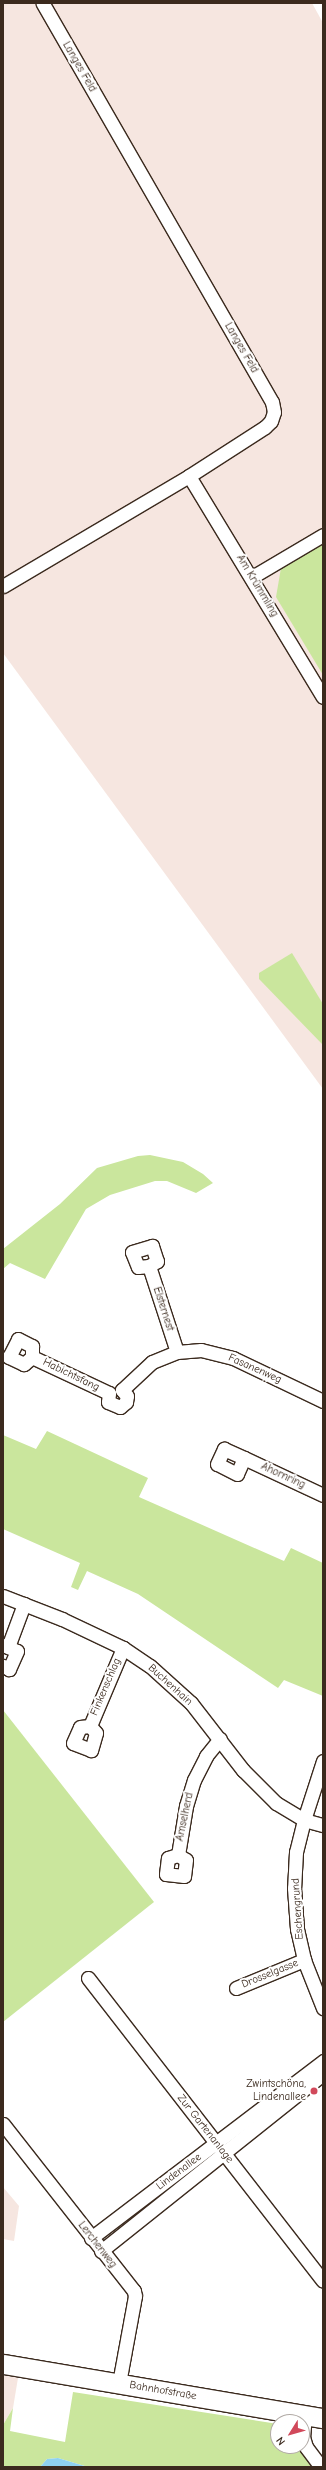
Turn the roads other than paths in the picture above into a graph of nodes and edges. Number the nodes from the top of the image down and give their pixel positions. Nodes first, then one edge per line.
1 (43, 3) edge
2 (189, 476) junction
3 (323, 535) edge
4 (252, 577) junction
5 (3, 586) edge
6 (323, 697) edge
7 (149, 1266) dead end
8 (177, 1352) junction
9 (32, 1356) dead end
10 (122, 1390) junction
11 (109, 1393) junction
12 (323, 1401) edge
13 (244, 1458) dead end
14 (323, 1494) edge
15 (3, 1596) edge
16 (24, 1604) junction
17 (5, 1646) edge
18 (123, 1648) junction
19 (3, 1666) edge
20 (90, 1726) dead end
21 (220, 1739) junction
22 (323, 1761) edge
23 (304, 1820) junction
24 (323, 1825) edge
25 (178, 1855) dead end
26 (304, 1960) junction
27 (88, 1978) dead end
28 (236, 1988) dead end
29 (323, 2008) edge
30 (323, 2061) edge
31 (323, 2074) edge
32 (3, 2124) edge
33 (219, 2148) junction
34 (91, 2238) junction
35 (101, 2251) junction
36 (323, 2281) edge
37 (3, 2364) edge
38 (119, 2383) junction
39 (299, 2414) edge
40 (310, 2416) edge
41 (323, 2418) edge
42 (310, 2452) edge
43 (321, 2467) edge

1 - 2 street, Langes Feld
2 - 4 street, Am Krümmling
2 - 5 street, Langes Feld
3 - 4 street
4 - 6 street, Am Krümmling
7 - 8 street, Elsternest
8 - 10 street, Fasanenweg
8 - 12 street, Fasanenweg
9 - 11 street, Habichtsfang
10 - 11 street, Habichtsfang
10 - 11 street, Habichtsfang
13 - 14 street, Ahornring
15 - 16 street, Buchenhain
16 - 17 street
16 - 18 street, Buchenhain
17 - 19 street
18 - 20 street, Finkenschlag
18 - 21 street, Buchenhain
21 - 23 street, Buchenhain
21 - 25 street, Amselherd
22 - 23 street, Eschengrund
23 - 24 street
23 - 26 street, Eschengrund
26 - 28 street, Drosselgasse
26 - 29 street, Eschengrund
27 - 33 street, Zur Gartenanlage
30 - 33 street, Lindenallee
31 - 33 street, Lindenallee
32 - 34 street, Lerchenweg
33 - 34 street, Lindenallee
33 - 35 street, Lindenallee
33 - 36 street, Zur Gartenanlage
34 - 35 street, Lerchenweg
35 - 38 street, Lerchenweg
37 - 38 street, Bahnhofstraße
38 - 39 street, Bahnhofstraße
40 - 41 street, Bahnhofstraße
42 - 43 street

